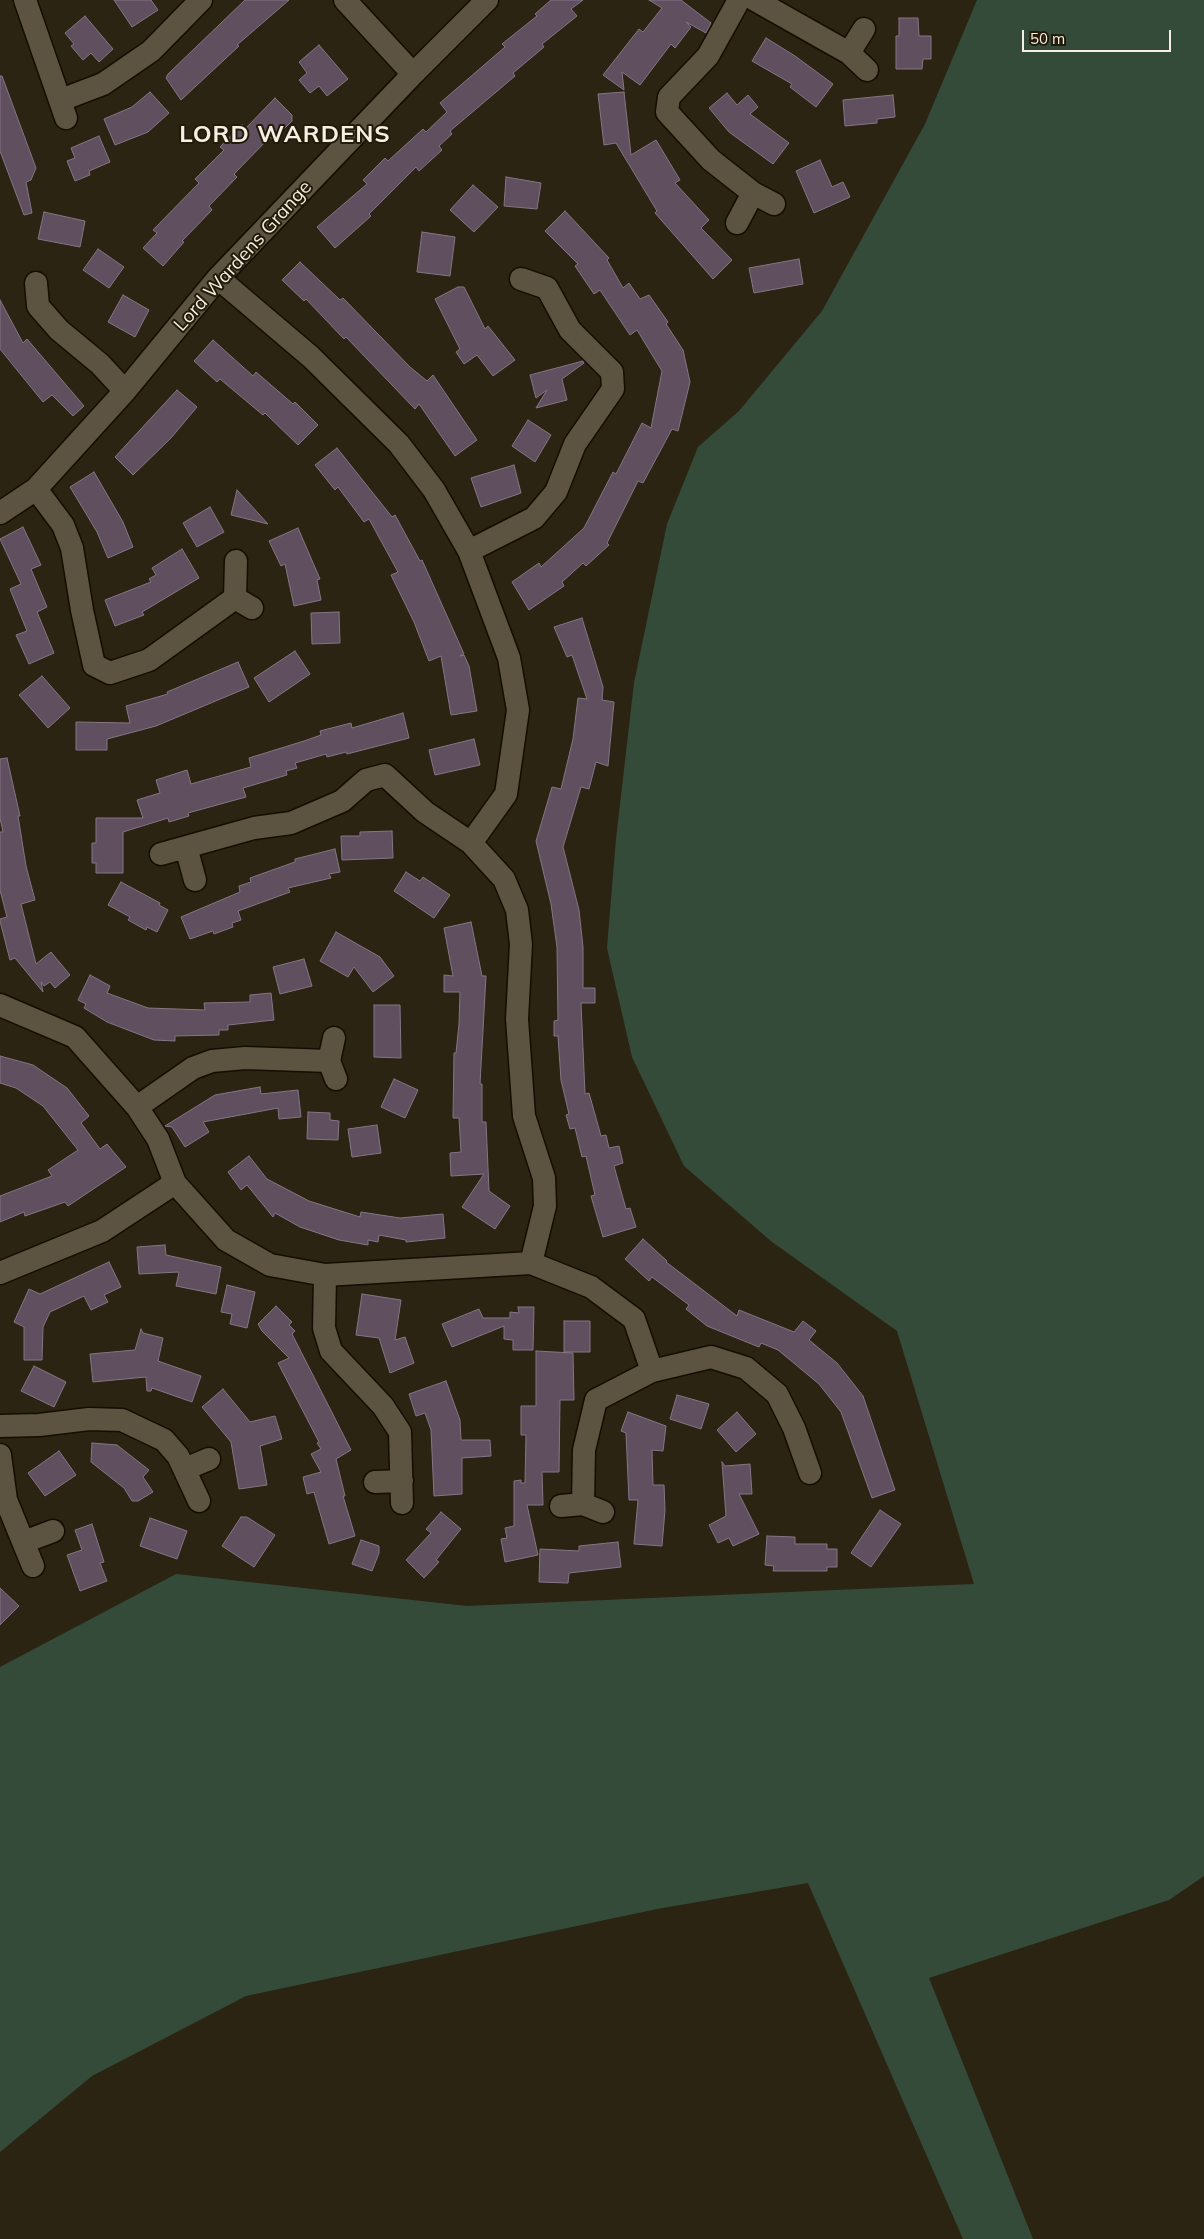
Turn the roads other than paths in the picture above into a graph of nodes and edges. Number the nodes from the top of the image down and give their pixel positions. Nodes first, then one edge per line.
1 (25, 0) edge
2 (201, 0) edge
3 (345, 0) edge
4 (487, 0) edge
5 (739, 0) edge
6 (755, 0) edge
7 (864, 29) dead end
8 (849, 53) junction
9 (867, 70) dead end
10 (413, 74) junction
11 (753, 193) junction
12 (774, 204) dead end
13 (737, 223) dead end
14 (218, 278) junction
15 (521, 278) dead end
16 (36, 283) dead end
17 (125, 391) junction
18 (36, 489) junction
19 (0, 513) edge
20 (469, 551) junction
21 (236, 561) dead end
22 (471, 843) junction
23 (186, 847) junction
24 (161, 854) dead end
25 (195, 880) dead end
26 (0, 1004) edge
27 (334, 1038) dead end
28 (137, 1107) junction
29 (175, 1183) junction
30 (531, 1264) junction
31 (0, 1273) edge
32 (325, 1275) junction
33 (652, 1372) junction
34 (0, 1426) edge
35 (0, 1455) edge
36 (208, 1458) dead end
37 (185, 1470) junction
38 (810, 1473) dead end
39 (375, 1482) dead end
40 (199, 1501) dead end
41 (561, 1506) dead end
42 (53, 1531) dead end
43 (24, 1542) junction
44 (33, 1566) dead end

1 - 2 street
3 - 10 street
4 - 10 street, Lord Wardens Grange
5 - 11 street
6 - 8 street
7 - 8 street
8 - 9 street
10 - 14 street, Lord Wardens Grange
11 - 12 street
11 - 13 street
14 - 17 street, Lord Wardens Grange
14 - 20 street
15 - 20 street
16 - 17 street
17 - 18 street, Lord Wardens Grange
18 - 19 street, Lord Wardens Grange
18 - 21 street
20 - 22 street
22 - 23 street
22 - 30 street
23 - 24 street
23 - 25 street
26 - 28 street
27 - 28 street
28 - 29 street
29 - 31 street
29 - 32 street
30 - 32 street
30 - 33 street
32 - 39 street
33 - 38 street
33 - 41 street
34 - 37 street
35 - 43 street
36 - 37 street
37 - 40 street
42 - 43 street
43 - 44 street

